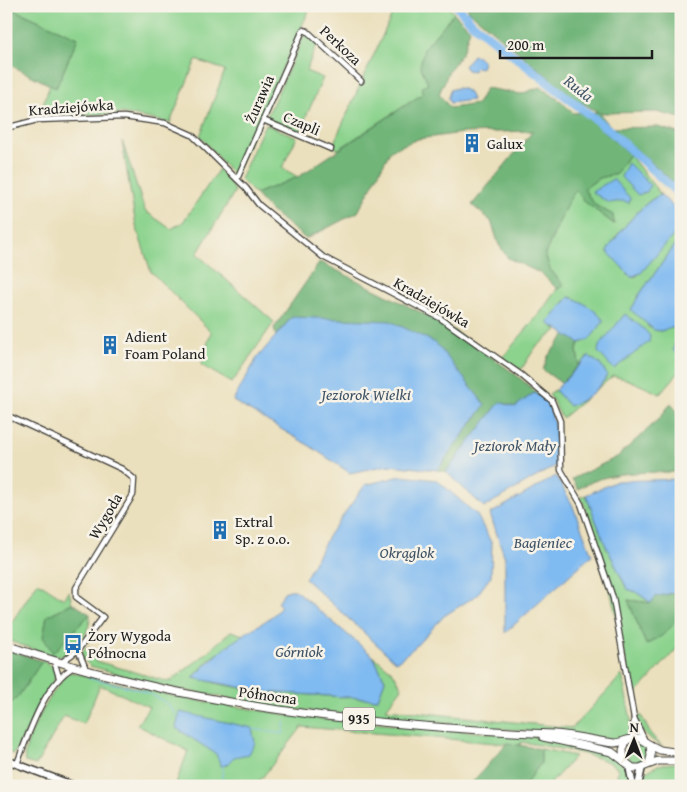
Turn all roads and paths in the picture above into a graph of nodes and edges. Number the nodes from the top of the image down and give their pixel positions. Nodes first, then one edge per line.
1 (303, 30) joint
2 (361, 82) dead end
3 (263, 120) junction
4 (6, 128) edge
5 (332, 149) dead end
6 (237, 179) junction
7 (6, 414) edge
8 (6, 645) edge
9 (78, 650) junction
10 (57, 662) junction
11 (74, 667) junction
12 (87, 670) junction
13 (59, 677) junction
14 (634, 718) junction
15 (533, 734) junction
16 (644, 739) junction
17 (629, 740) junction
18 (650, 746) junction
19 (681, 753) edge
20 (6, 760) edge
21 (681, 761) edge
22 (627, 763) junction
23 (17, 764) junction
24 (646, 765) junction
25 (75, 786) edge
26 (632, 786) edge
27 (638, 786) edge

1 - 2 street, Perkoza
1 - 3 street, Żurawia
3 - 5 street, Czapli
3 - 6 street, Żurawia
4 - 6 street, Kradziejówka
6 - 14 street, Kradziejówka
7 - 9 street, Wygoda
8 - 10 main road, Północna / 935
9 - 10 street, Wygoda
9 - 12 street
10 - 11 main road, Północna / 935
10 - 13 street
11 - 12 main road, Północna / 935
11 - 13 street
12 - 15 main road, Północna / 935
13 - 23 street
14 - 16 street, Kradziejówka
14 - 17 street, Kradziejówka
15 - 17 main road, Północna / 935
15 - 22 main road, Północna / 935
16 - 17 main road
16 - 18 main road
17 - 22 main road
18 - 19 main road
18 - 24 main road
20 - 23 street
21 - 24 main road
22 - 24 main road
22 - 26 street
23 - 25 street
24 - 27 street

